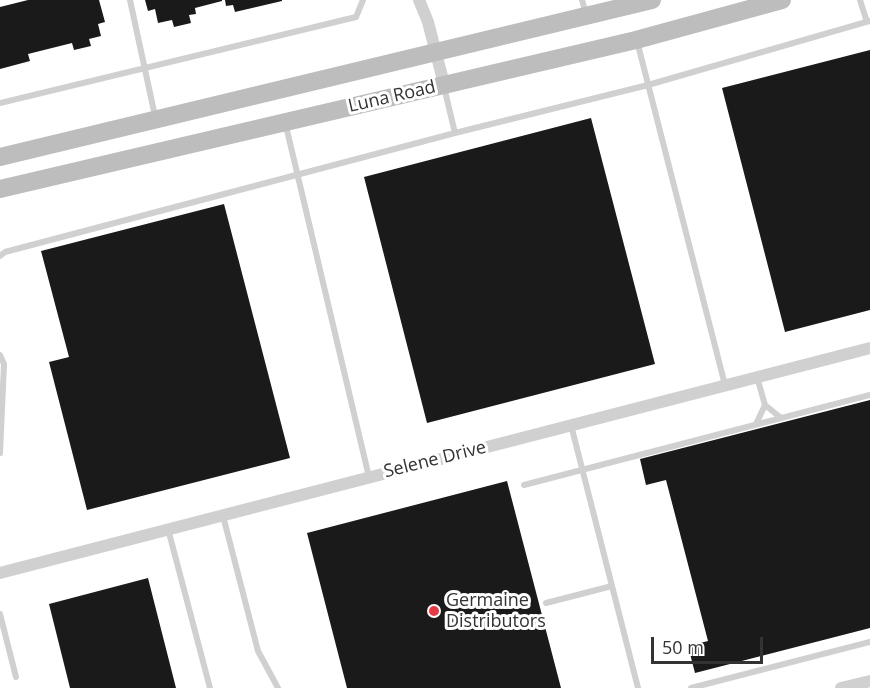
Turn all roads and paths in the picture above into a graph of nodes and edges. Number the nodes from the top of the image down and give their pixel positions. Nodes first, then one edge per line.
1 (130, 0) edge
2 (363, 0) edge
3 (419, 0) edge
4 (652, 0) edge
5 (782, 0) edge
6 (860, 0) edge
7 (584, 8) edge
8 (868, 21) edge
9 (636, 40) junction
10 (436, 53) junction
11 (145, 67) junction
12 (444, 84) junction
13 (648, 85) junction
14 (0, 103) edge
15 (156, 120) junction
16 (285, 122) junction
17 (455, 133) junction
18 (0, 157) edge
19 (298, 176) junction
20 (0, 189) edge
21 (0, 256) edge
22 (870, 348) edge
23 (0, 355) edge
24 (757, 377) junction
25 (725, 385) junction
26 (870, 395) edge
27 (765, 405) junction
28 (781, 418) junction
29 (756, 424) junction
30 (571, 425) junction
31 (0, 453) edge
32 (582, 470) junction
33 (369, 477) junction
34 (524, 485) dead end
35 (223, 515) junction
36 (168, 530) junction
37 (0, 573) edge
38 (612, 586) junction
39 (546, 603) dead end
40 (0, 614) edge
41 (870, 642) edge
42 (16, 677) dead end
43 (870, 681) edge
44 (210, 688) edge
45 (278, 688) edge
46 (638, 688) edge
47 (691, 688) edge
48 (841, 688) edge

1 - 11 lane
2 - 11 lane
3 - 10 street
4 - 7 main road, Luna Road
5 - 9 main road, Luna Road
6 - 8 lane
7 - 10 main road, Luna Road
8 - 13 lane
9 - 12 main road, Luna Road
9 - 13 lane
10 - 12 street
10 - 15 main road, Luna Road
11 - 14 lane
11 - 15 lane
12 - 16 main road, Luna Road
12 - 17 lane
13 - 17 lane
13 - 25 lane
15 - 18 main road, Luna Road
16 - 19 lane
16 - 20 main road, Luna Road
17 - 19 lane
19 - 21 lane
19 - 33 lane
22 - 24 street, Selene Drive
23 - 31 lane
24 - 25 street, Selene Drive
24 - 27 lane
25 - 30 street, Selene Drive
26 - 28 lane
27 - 28 lane
27 - 29 lane
28 - 29 lane
29 - 32 lane
30 - 32 lane
30 - 33 street, Selene Drive
32 - 34 lane
32 - 38 lane
33 - 35 street, Selene Drive
35 - 36 street, Selene Drive
35 - 45 lane
36 - 37 street, Selene Drive
36 - 44 lane
38 - 39 lane
38 - 46 lane
40 - 42 lane
41 - 47 lane
43 - 48 street

